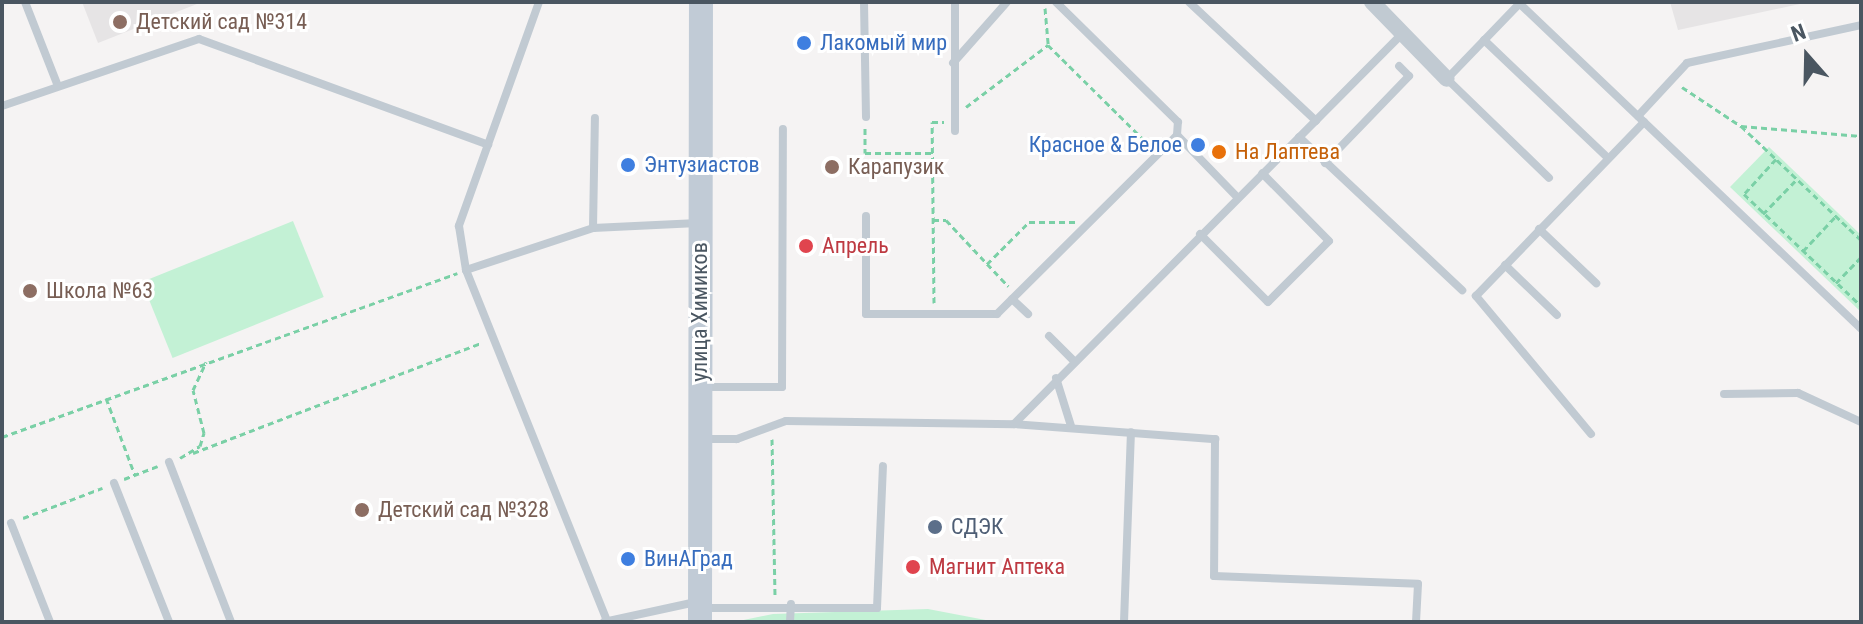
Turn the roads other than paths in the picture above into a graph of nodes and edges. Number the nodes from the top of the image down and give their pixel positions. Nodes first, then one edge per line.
1 (25, 2) edge
2 (539, 2) edge
3 (701, 2) edge
4 (864, 2) edge
5 (955, 2) edge
6 (1007, 2) edge
7 (1056, 2) edge
8 (1189, 2) edge
9 (1372, 2) edge
10 (1520, 2) edge
11 (1861, 25) edge
12 (1404, 33) junction
13 (1484, 40) junction
14 (953, 63) junction
15 (1399, 66) dead end
16 (1447, 79) junction
17 (58, 86) junction
18 (2, 106) edge
19 (866, 117) road end
20 (595, 118) dead end
21 (1641, 119) junction
22 (1316, 121) junction
23 (955, 126) road end
24 (783, 129) dead end
25 (1177, 135) junction
26 (1299, 137) junction
27 (488, 145) junction
28 (1608, 158) junction
29 (1325, 163) junction
30 (1262, 173) junction
31 (1549, 178) dead end
32 (1237, 197) junction
33 (866, 216) dead end
34 (699, 223) junction
35 (593, 228) junction
36 (1539, 229) junction
37 (1200, 234) junction
38 (1505, 265) junction
39 (466, 270) junction
40 (1596, 283) dead end
41 (1462, 290) dead end
42 (1014, 297) junction
43 (1028, 314) dead end
44 (1557, 315) dead end
45 (1861, 329) edge
46 (1049, 336) dead end
47 (1072, 359) junction
48 (1056, 378) junction
49 (700, 387) junction
50 (1724, 394) dead end
51 (1861, 422) edge
52 (1014, 424) junction
53 (1071, 426) junction
54 (1131, 432) junction
55 (1591, 434) dead end
56 (700, 439) junction
57 (169, 462) road end
58 (883, 466) dead end
59 (114, 483) road end
60 (11, 523) road end
61 (791, 604) junction
62 (700, 611) edge
63 (605, 621) edge
64 (50, 622) edge
65 (169, 622) edge
66 (231, 622) edge
67 (790, 622) edge
68 (1124, 622) edge
69 (1416, 622) edge

1 - 17 lane
2 - 27 lane
3 - 34 main road, улица Химиков
4 - 19 lane
5 - 14 lane
6 - 14 lane
7 - 25 lane
8 - 22 lane
9 - 12 street
10 - 13 lane
10 - 21 lane
11 - 21 lane
12 - 16 street
12 - 22 lane
13 - 16 lane
13 - 28 lane
14 - 23 lane
15 - 29 lane
16 - 31 lane
17 - 18 lane
17 - 27 lane
20 - 35 lane
21 - 28 lane
21 - 45 lane
22 - 26 lane
24 - 49 lane
25 - 32 lane
25 - 42 lane
26 - 29 lane
26 - 30 lane
27 - 39 lane
28 - 36 lane
29 - 41 lane
30 - 32 lane
30 - 37 lane
32 - 37 lane
33 - 42 lane
34 - 35 lane
34 - 49 main road, улица Химиков
35 - 39 lane
36 - 38 lane
36 - 40 lane
37 - 47 lane
38 - 44 lane
38 - 55 lane
39 - 63 lane
42 - 43 lane
46 - 47 lane
47 - 48 lane
48 - 52 lane
48 - 53 lane
49 - 56 main road, улица Химиков
50 - 51 lane
52 - 53 lane
52 - 56 lane
53 - 54 lane
54 - 68 lane
54 - 69 lane
56 - 62 main road, улица Химиков
57 - 66 lane
58 - 61 lane
59 - 65 lane
60 - 64 lane
61 - 62 lane
61 - 67 lane
62 - 63 lane

